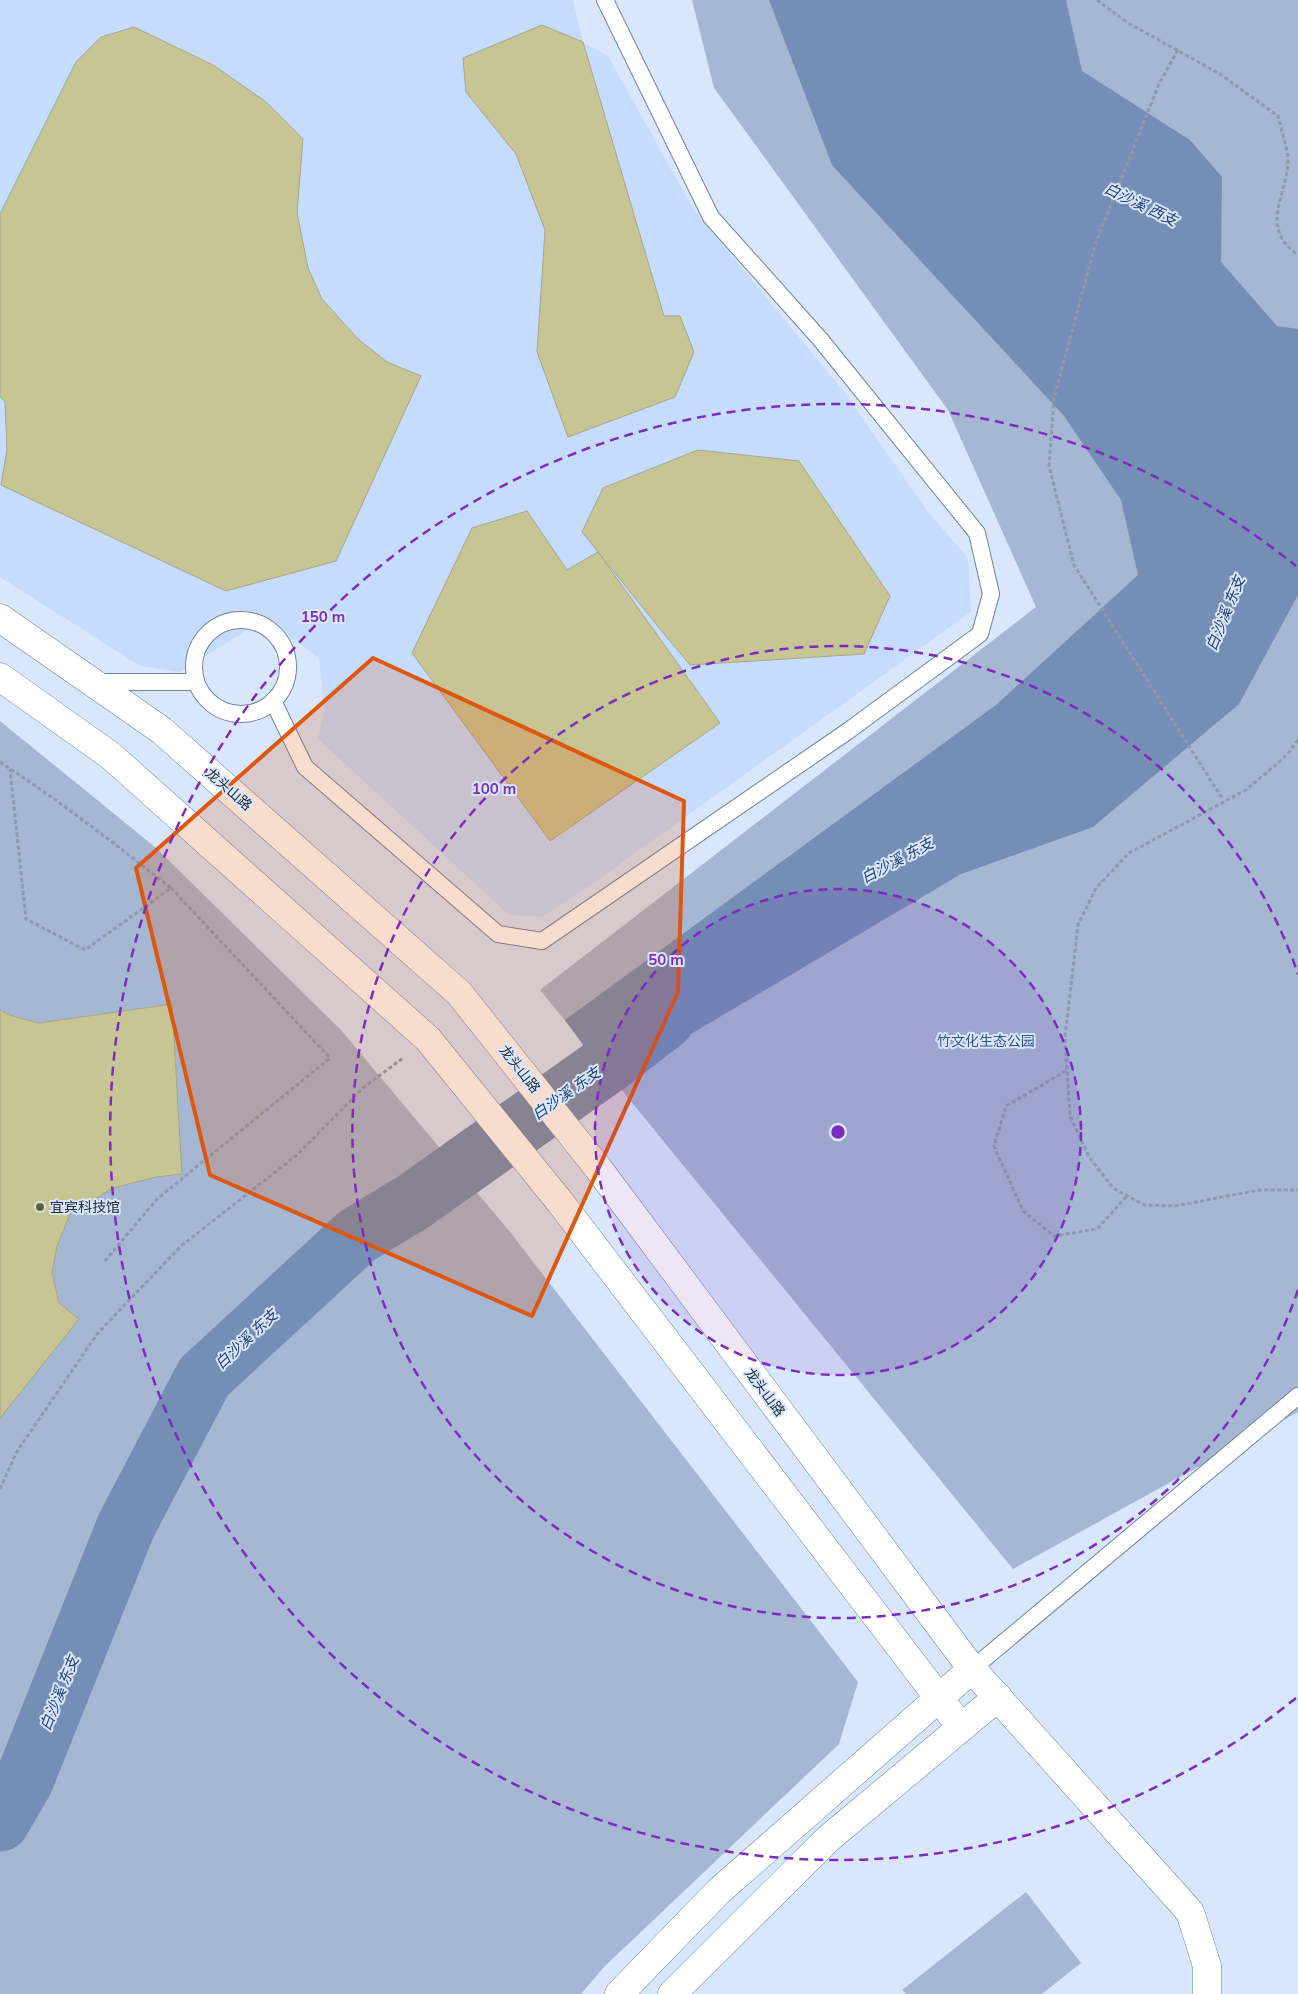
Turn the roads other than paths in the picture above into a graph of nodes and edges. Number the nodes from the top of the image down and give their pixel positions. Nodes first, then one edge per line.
1 (605, 0) edge
2 (0, 618) edge
3 (0, 677) edge
4 (93, 682) junction
5 (196, 682) junction
6 (273, 701) junction
7 (1298, 1396) edge
8 (972, 1669) junction
9 (998, 1697) junction
10 (938, 1699) junction
11 (961, 1727) junction
12 (628, 1991) edge
13 (672, 1994) edge
14 (1207, 1994) edge

1 - 6 lane
2 - 4 street, 龙头山路
3 - 10 street
4 - 5 lane
4 - 8 street, 龙头山路
5 - 6 lane
5 - 6 lane
7 - 8 lane
8 - 9 street, 龙头山路
8 - 10 street
9 - 11 street
9 - 14 street, 龙头山路
10 - 11 street
10 - 12 street
11 - 13 street

